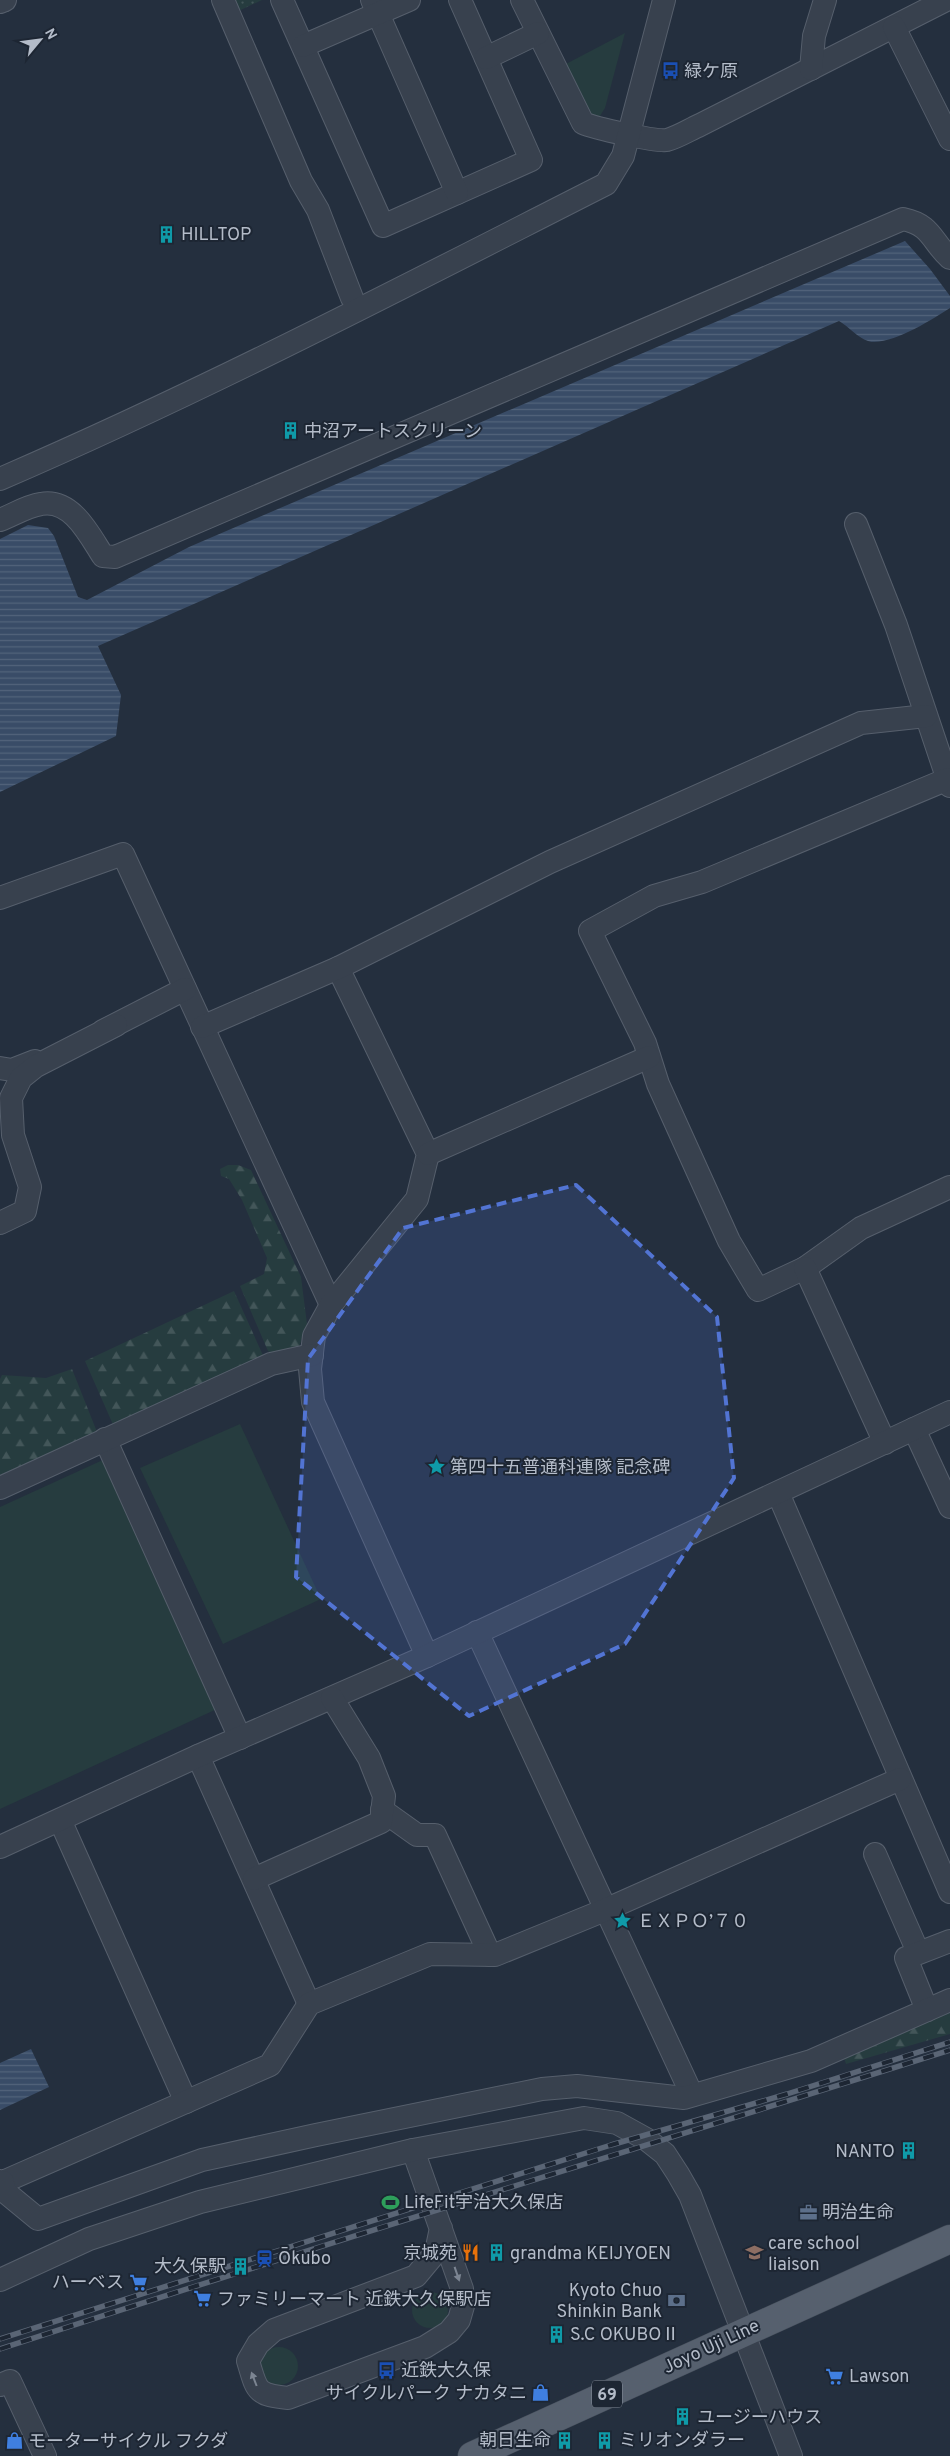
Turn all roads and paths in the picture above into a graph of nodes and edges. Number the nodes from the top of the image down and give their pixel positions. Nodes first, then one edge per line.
1 (5, 0) edge
2 (223, 0) edge
3 (282, 0) edge
4 (409, 0) edge
5 (460, 0) edge
6 (522, 0) edge
7 (664, 0) edge
8 (825, 0) edge
9 (946, 0) edge
10 (0, 2) edge
11 (375, 7) edge
12 (894, 27) junction
13 (538, 33) junction
14 (303, 46) junction
15 (486, 58) junction
16 (811, 69) junction
17 (629, 136) junction
18 (950, 139) edge
19 (457, 193) junction
20 (950, 258) edge
21 (352, 298) dead end
22 (0, 479) edge
23 (0, 520) edge
24 (856, 524) dead end
25 (926, 716) junction
26 (949, 783) edge
27 (0, 898) edge
28 (338, 968) junction
29 (185, 989) junction
30 (116, 1025) junction
31 (202, 1027) junction
32 (649, 1057) junction
33 (0, 1068) edge
34 (428, 1154) junction
35 (950, 1187) edge
36 (0, 1223) edge
37 (805, 1268) junction
38 (331, 1305) junction
39 (312, 1355) junction
40 (950, 1412) edge
41 (914, 1429) junction
42 (105, 1439) junction
43 (885, 1442) junction
44 (0, 1488) edge
45 (778, 1493) junction
46 (950, 1507) edge
47 (477, 1632) junction
48 (428, 1656) junction
49 (332, 1698) junction
50 (240, 1738) junction
51 (198, 1756) junction
52 (900, 1778) junction
53 (382, 1810) junction
54 (60, 1820) junction
55 (0, 1847) edge
56 (875, 1854) dead end
57 (254, 1879) junction
58 (950, 1892) edge
59 (605, 1910) junction
60 (950, 1941) edge
61 (918, 1952) junction
62 (490, 1955) junction
63 (950, 2000) edge
64 (310, 2004) junction
65 (927, 2010) junction
66 (692, 2095) junction
67 (186, 2102) junction
68 (414, 2150) junction
69 (2, 2181) edge
70 (441, 2228) junction
71 (950, 2239) edge
72 (0, 2280) edge
73 (742, 2332) junction
74 (0, 2385) edge
75 (45, 2456) edge
76 (472, 2456) edge
77 (790, 2456) edge

1 - 10 street
2 - 21 street
3 - 14 street
4 - 11 street
5 - 15 street
6 - 13 street
7 - 17 street
8 - 16 street
9 - 12 street
11 - 14 street
11 - 19 street
12 - 16 street
12 - 18 street
13 - 15 street
13 - 17 street
14 - 19 street
15 - 19 street
16 - 17 street
17 - 22 street
20 - 23 street
24 - 25 street
25 - 26 street
25 - 28 street
26 - 32 street
27 - 29 street
28 - 31 street
28 - 34 street
29 - 30 street
29 - 31 street
30 - 33 street
30 - 36 street
31 - 38 street
32 - 34 street
32 - 37 street
34 - 38 street
35 - 37 street
37 - 43 street
38 - 39 street
39 - 42 street
39 - 48 street
40 - 41 street
41 - 43 street
41 - 46 street
42 - 44 street
42 - 50 street
43 - 45 street
45 - 47 street
45 - 52 street
47 - 48 street
47 - 59 street
48 - 49 street
49 - 50 street
49 - 53 street
50 - 51 street
51 - 54 street
51 - 57 street
52 - 58 street
52 - 59 street
53 - 57 street
53 - 62 street
54 - 55 street
54 - 67 street
56 - 61 street
57 - 64 street
59 - 62 street
59 - 66 street
60 - 61 street
61 - 65 street
62 - 64 street
63 - 65 street
64 - 67 street
65 - 66 street
66 - 69 street
67 - 69 street
68 - 70 street
68 - 72 street
68 - 73 street
70 -> 70 street
71 - 73 main road, Joyo Uji Line / 69
73 - 76 main road, Joyo Uji Line / 69
73 - 77 street
74 - 75 street

